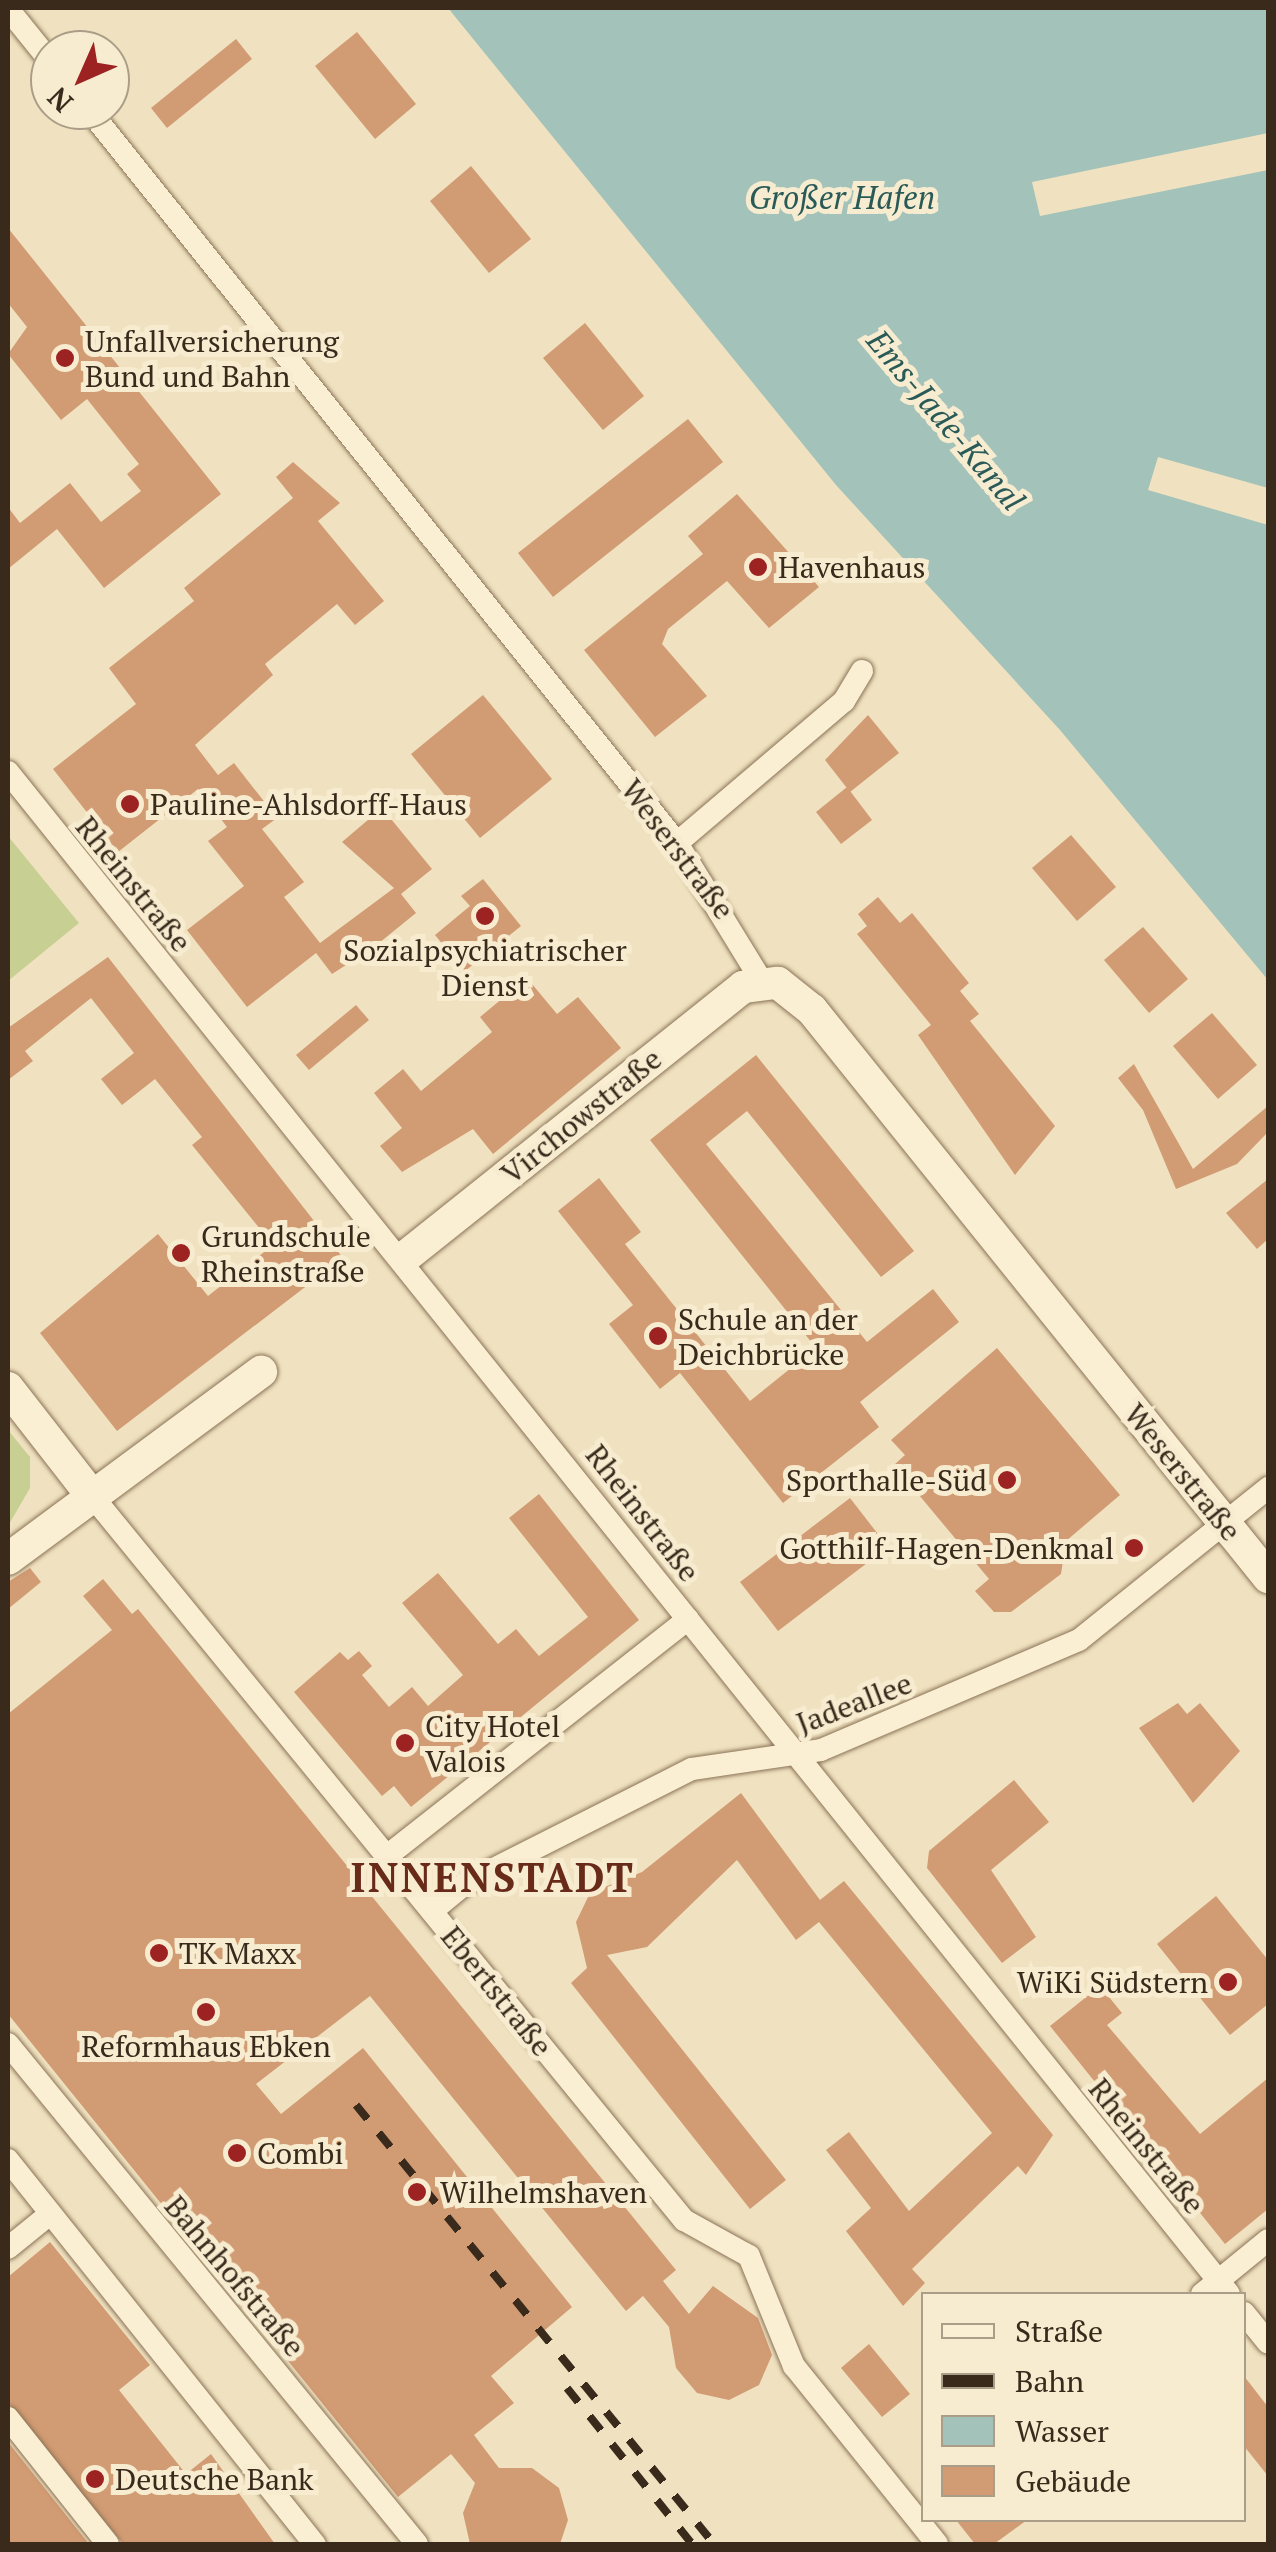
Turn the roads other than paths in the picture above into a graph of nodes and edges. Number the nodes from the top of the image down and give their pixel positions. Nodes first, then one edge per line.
1 (8, 10) edge
2 (30, 36) edge
3 (105, 130) edge
4 (862, 670) dead end
5 (8, 772) edge
6 (677, 843) junction
7 (760, 980) junction
8 (405, 1257) junction
9 (261, 1372) dead end
10 (8, 1388) edge
11 (1268, 1488) edge
12 (93, 1497) junction
13 (1225, 1522) junction
14 (8, 1559) edge
15 (1268, 1577) edge
16 (688, 1619) junction
17 (795, 1758) junction
18 (387, 1856) junction
19 (432, 1911) junction
20 (8, 2044) edge
21 (8, 2160) edge
22 (50, 2214) junction
23 (1268, 2240) edge
24 (8, 2248) edge
25 (1216, 2290) edge
26 (1246, 2315) edge
27 (1268, 2343) edge
28 (8, 2418) edge
29 (921, 2520) edge
30 (923, 2522) edge
31 (108, 2544) edge
32 (316, 2544) edge
33 (417, 2544) edge
34 (937, 2544) edge

1 - 2 street
3 - 6 street, Weserstraße
4 - 6 street
5 - 8 street, Rheinstraße
6 - 7 street, Weserstraße
7 - 8 street, Virchowstraße
7 - 13 street, Weserstraße
8 - 16 street, Rheinstraße
9 - 12 street
10 - 12 street, Ebertstraße
11 - 13 street, Jadeallee
12 - 14 street
12 - 18 street, Ebertstraße
13 - 15 street, Weserstraße
13 - 17 street, Jadeallee
16 - 17 street, Rheinstraße
16 - 18 street
17 - 19 street, Jadeallee
17 - 25 street, Rheinstraße
18 - 19 street, Ebertstraße
19 - 29 street, Ebertstraße
20 - 33 street, Bahnhofstraße
21 - 22 street
22 - 24 street
22 - 32 street
23 - 25 street
26 - 27 street
28 - 31 street
30 - 34 street, Ebertstraße

